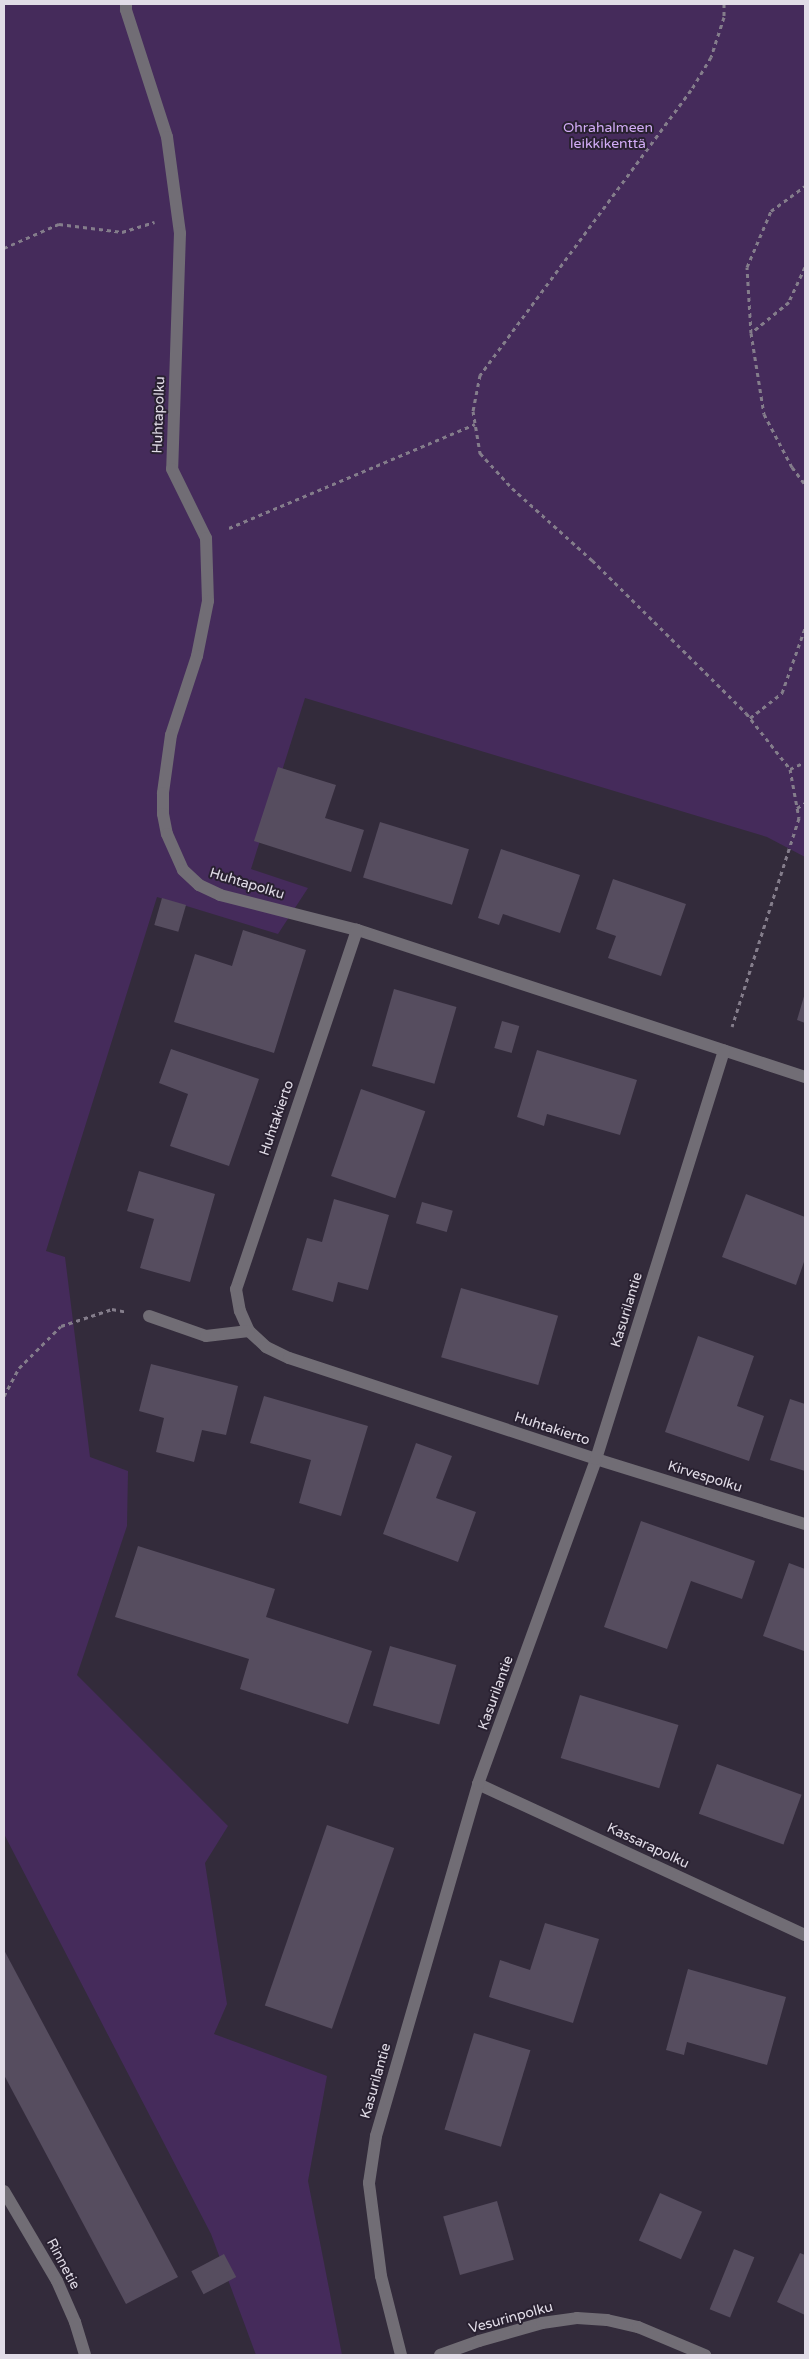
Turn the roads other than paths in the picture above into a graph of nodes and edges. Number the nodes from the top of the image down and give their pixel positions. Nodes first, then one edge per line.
1 (126, 4) edge
2 (357, 930) junction
3 (724, 1051) junction
4 (805, 1077) edge
5 (149, 1316) road end
6 (249, 1331) junction
7 (596, 1459) junction
8 (805, 1524) edge
9 (478, 1784) junction
10 (805, 1935) edge
11 (4, 2191) edge
12 (84, 2355) edge
13 (401, 2355) edge
14 (440, 2355) edge
15 (705, 2355) edge

1 - 2 street, Huhtapolku
2 - 3 street
2 - 6 street, Huhtakierto
3 - 4 street
3 - 7 street, Kasurilantie
5 - 6 street
6 - 7 street, Huhtakierto
7 - 8 street, Kirvespolku
7 - 9 street, Kasurilantie
9 - 10 street, Kassarapolku
9 - 13 street, Kasurilantie
11 - 12 street, Rinnetie
14 - 15 street, Vesurinpolku

